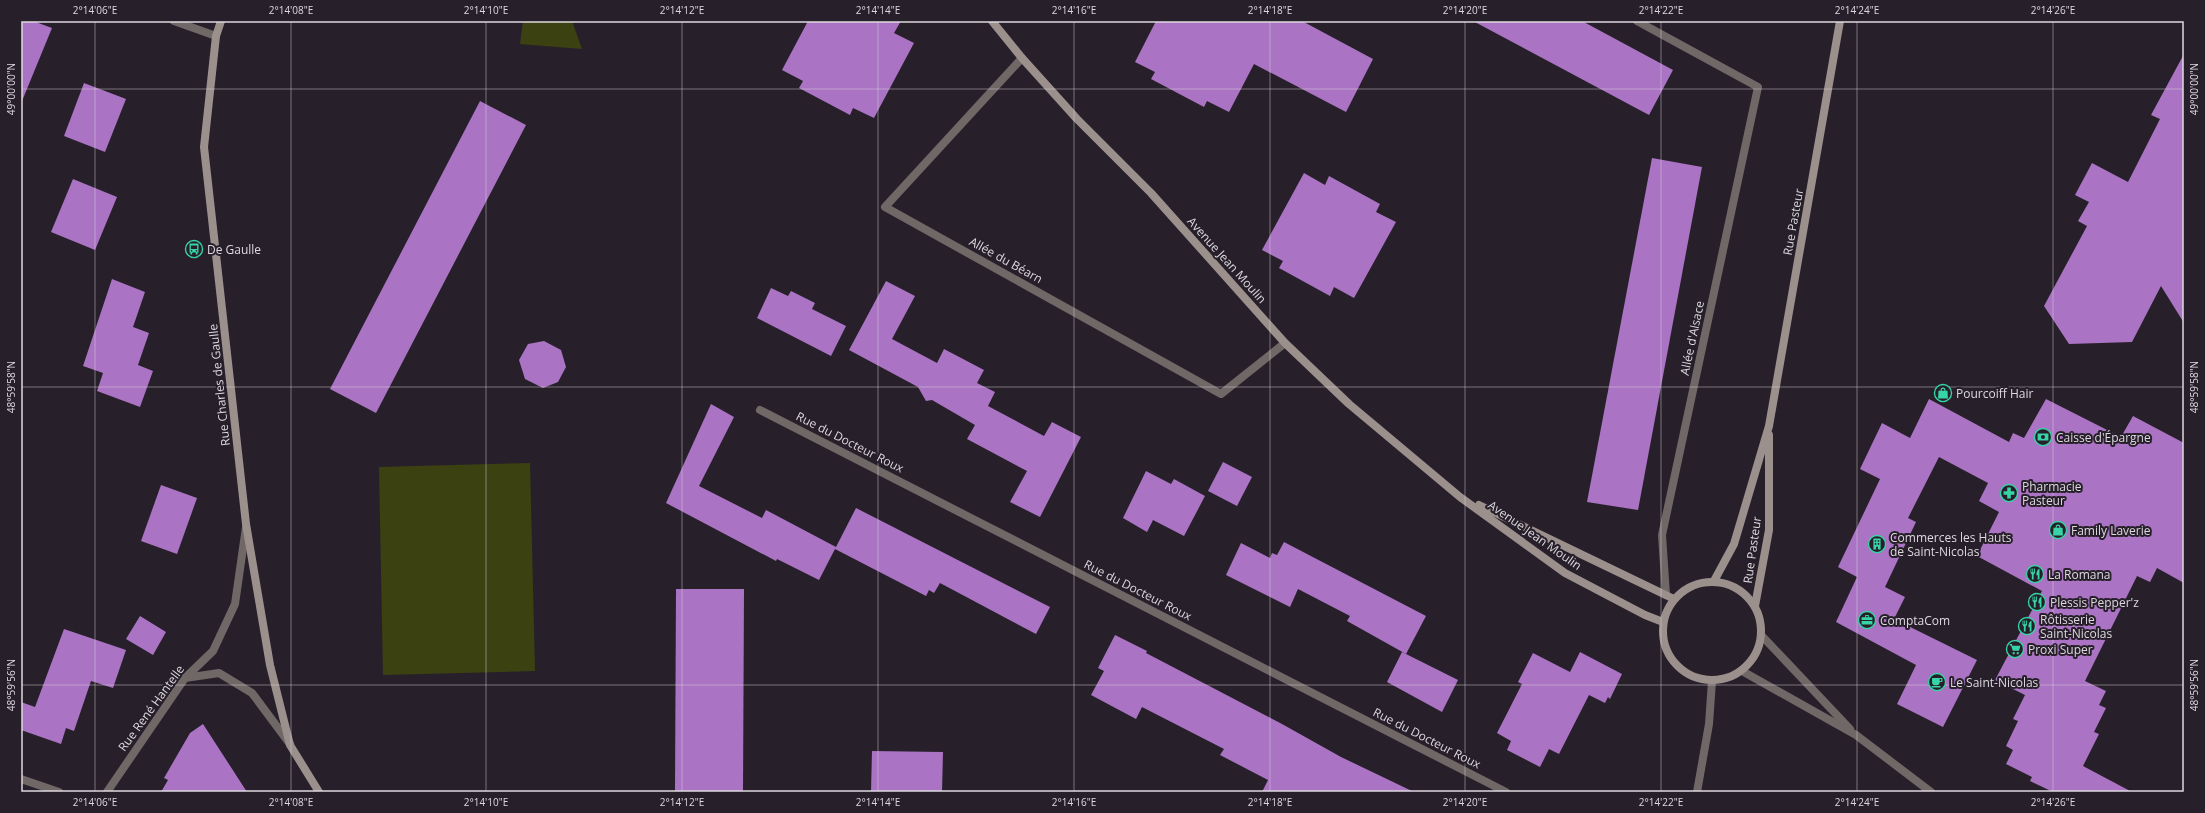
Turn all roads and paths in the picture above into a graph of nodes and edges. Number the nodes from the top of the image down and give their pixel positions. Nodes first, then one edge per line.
1 (174, 21) edge
2 (221, 21) edge
3 (992, 21) edge
4 (1637, 21) edge
5 (1840, 21) edge
6 (216, 36) junction
7 (1022, 58) junction
8 (1285, 343) junction
9 (760, 410) dead end
10 (1769, 426) junction
11 (1460, 496) junction
12 (246, 524) junction
13 (1714, 581) junction
14 (1666, 595) junction
15 (1674, 599) junction
16 (1755, 606) junction
17 (1663, 622) junction
18 (1762, 636) junction
19 (1742, 671) junction
20 (185, 678) junction
21 (1712, 681) junction
22 (1856, 735) junction
23 (290, 745) junction
24 (21, 779) edge
25 (58, 792) edge
26 (107, 792) edge
27 (319, 792) edge
28 (1506, 792) edge
29 (1697, 792) edge
30 (1931, 792) edge

1 - 6 street
2 - 6 street, Rue Charles de Gaulle
3 - 7 street, Avenue Jean Moulin
4 - 14 street, Allée d'Alsace
5 - 10 street, Rue Pasteur
6 - 12 street, Rue Charles de Gaulle
7 - 8 street, Avenue Jean Moulin
7 - 8 street, Allée du Béarn
8 - 11 street, Avenue Jean Moulin
9 - 28 street, Rue du Docteur Roux
10 - 13 street, Rue Pasteur
10 - 16 street, Rue Pasteur
11 - 14 street, Avenue Jean Moulin
11 - 17 street, Avenue Jean Moulin
12 - 20 street, Rue René Hantelle
12 - 23 street, Rue Charles de Gaulle
13 - 15 street
13 - 16 street
14 - 15 street, Avenue Jean Moulin
15 - 17 street
16 - 18 street
17 - 21 street
18 - 19 street
18 - 22 street
19 - 21 street
19 - 22 street
20 - 23 street, Rue Charles de Gaulle
20 - 26 street, Rue René Hantelle
21 - 29 street
22 - 30 street
23 - 27 street, Rue Charles de Gaulle
24 - 25 street

